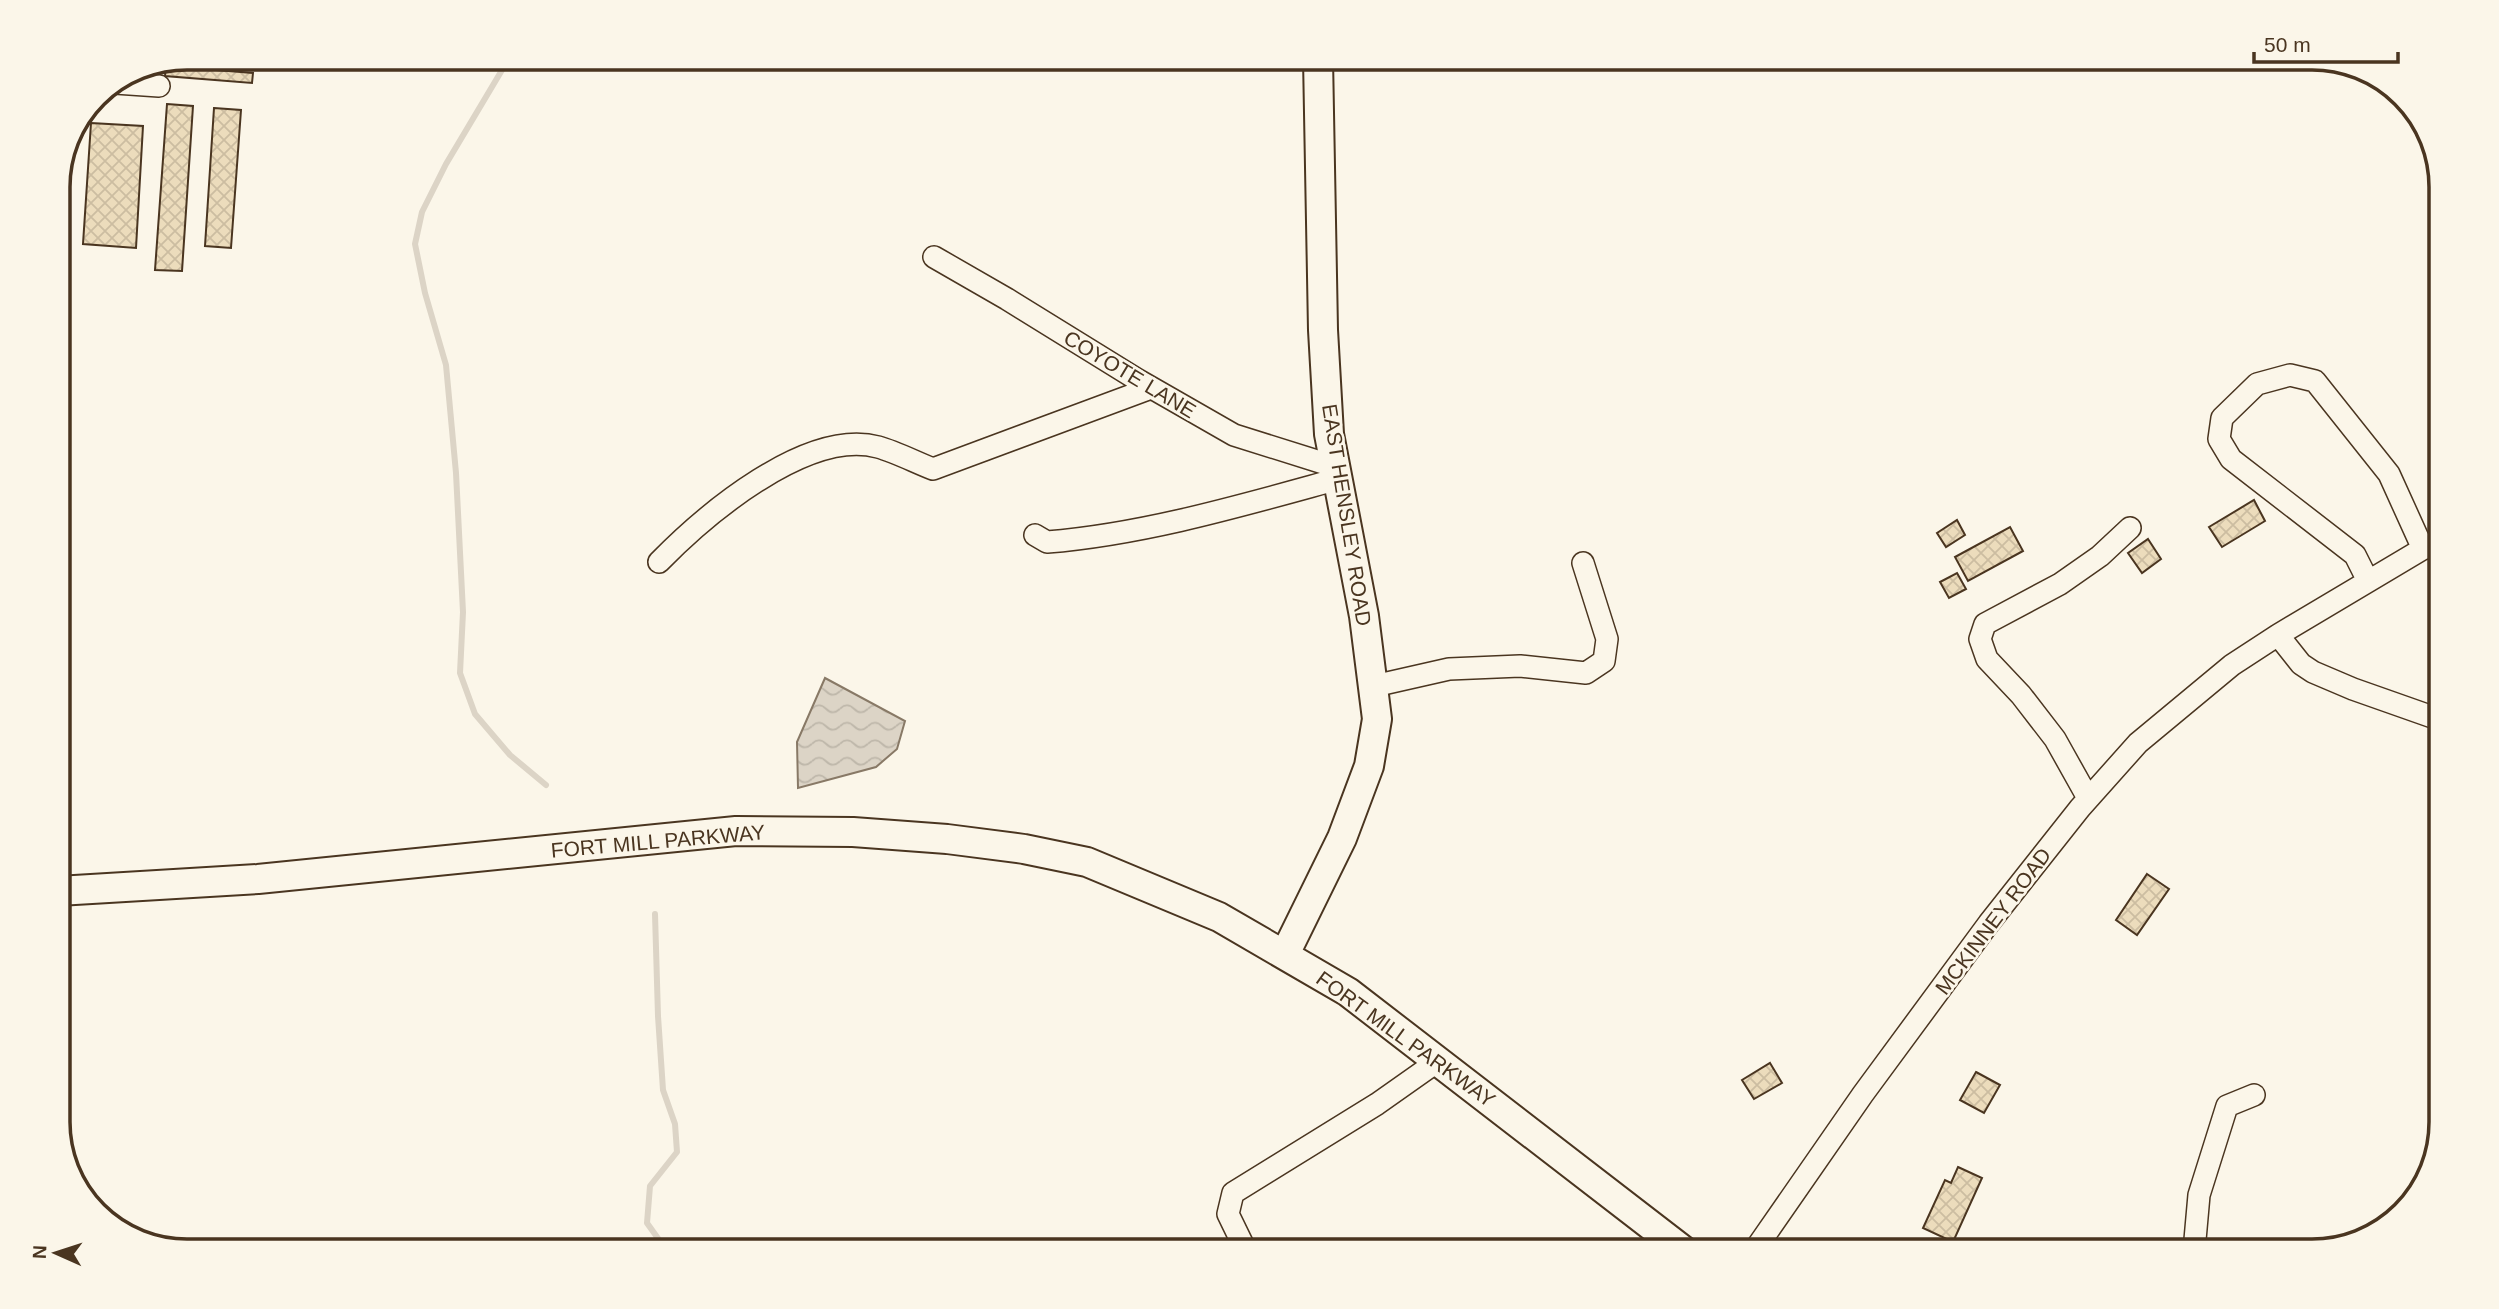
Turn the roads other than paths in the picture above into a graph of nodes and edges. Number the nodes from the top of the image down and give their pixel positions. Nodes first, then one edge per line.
1 (1318, 70) edge
2 (132, 84) edge
3 (159, 86) dead end
4 (934, 257) dead end
5 (1151, 388) junction
6 (1337, 473) junction
7 (2130, 528) dead end
8 (1035, 535) dead end
9 (2429, 538) edge
10 (2429, 545) edge
11 (659, 562) dead end
12 (1583, 564) dead end
13 (2368, 581) junction
14 (2278, 635) junction
15 (1374, 686) junction
16 (2429, 716) edge
17 (2088, 798) junction
18 (70, 890) edge
19 (1285, 954) junction
20 (1438, 1061) junction
21 (2253, 1096) dead end
22 (1240, 1239) edge
23 (1668, 1239) edge
24 (1762, 1239) edge
25 (2195, 1239) edge

1 - 6 main road, EAST HENSLEY ROAD
2 - 3 street
4 - 5 street, COYOTE LANE
5 - 6 street, COYOTE LANE
5 - 11 street
6 - 8 street
6 - 15 main road, EAST HENSLEY ROAD
7 - 17 street
9 - 13 street
10 - 13 street, MCKINNEY ROAD
12 - 15 street
13 - 14 street, MCKINNEY ROAD
14 - 16 street
14 - 17 street, MCKINNEY ROAD
15 - 19 main road, EAST HENSLEY ROAD
17 - 24 street, MCKINNEY ROAD
18 - 19 main road, FORT MILL PARKWAY
19 - 20 main road, FORT MILL PARKWAY
20 - 22 street
20 - 23 main road, FORT MILL PARKWAY
21 - 25 street

